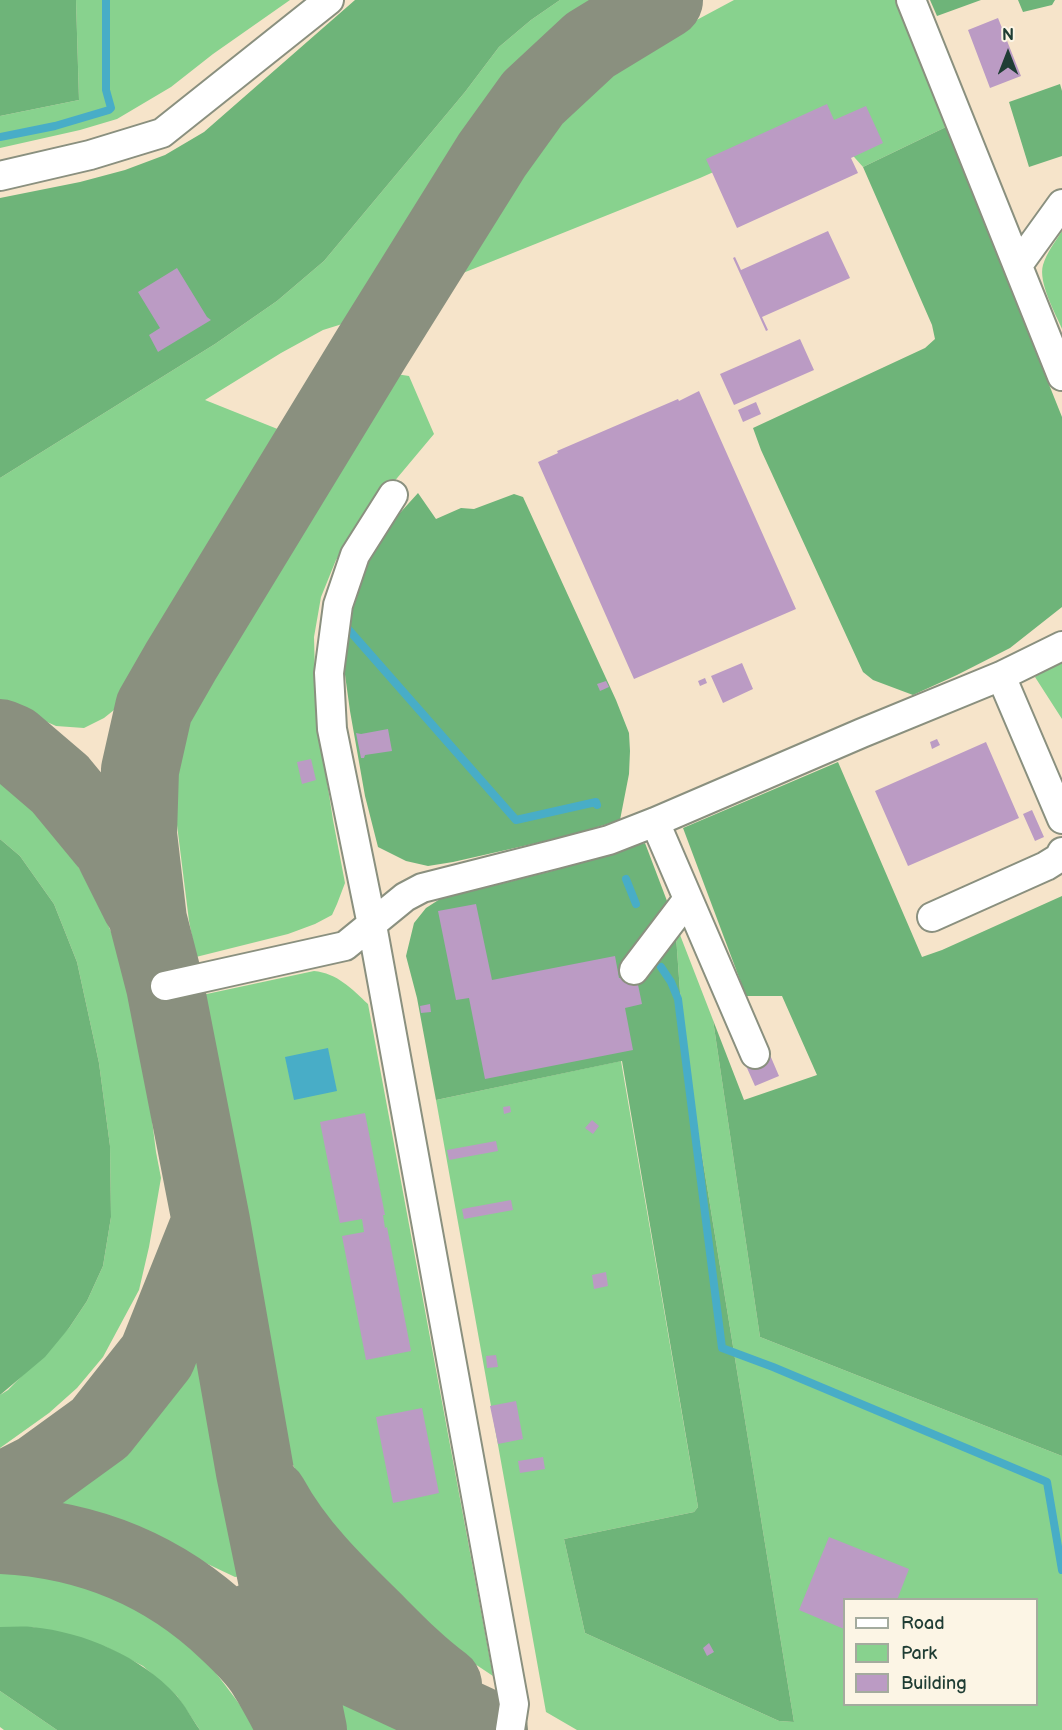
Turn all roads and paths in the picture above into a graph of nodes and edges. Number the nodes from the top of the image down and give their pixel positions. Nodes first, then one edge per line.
1 (329, 0) edge
2 (911, 0) edge
3 (0, 176) edge
4 (1062, 204) edge
5 (1018, 265) junction
6 (1062, 376) edge
7 (393, 495) dead end
8 (1062, 646) edge
9 (1001, 676) junction
10 (1062, 819) edge
11 (655, 822) junction
12 (1062, 852) edge
13 (688, 899) junction
14 (932, 917) dead end
15 (372, 925) junction
16 (634, 970) dead end
17 (165, 986) dead end
18 (756, 1054) dead end
19 (510, 1730) edge

1 - 3 lane
2 - 5 lane
4 - 5 lane
5 - 6 lane
7 - 15 lane
8 - 9 lane
9 - 10 lane
9 - 11 lane
11 - 13 lane
11 - 15 lane
12 - 14 lane
13 - 16 lane
13 - 18 lane
15 - 17 lane
15 - 19 lane

